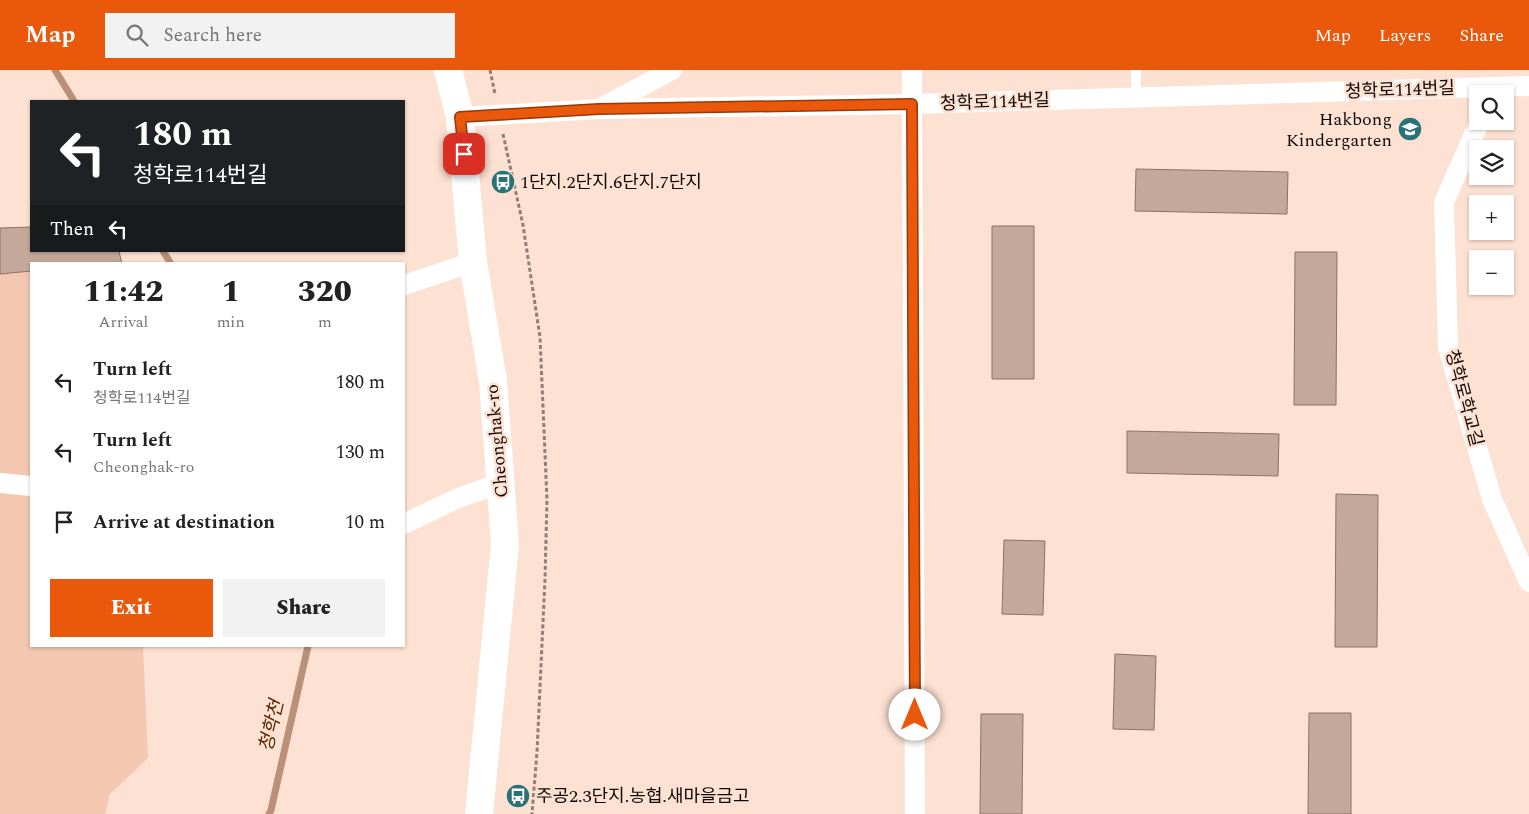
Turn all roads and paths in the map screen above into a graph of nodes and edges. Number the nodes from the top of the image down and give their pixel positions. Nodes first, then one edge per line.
1 (448, 70) edge
2 (490, 70) edge
3 (672, 70) edge
4 (912, 70) edge
5 (1136, 70) edge
6 (1496, 84) edge
7 (1529, 86) edge
8 (1136, 98) junction
9 (912, 104) junction
10 (599, 109) junction
11 (499, 115) junction
12 (460, 117) junction
13 (1476, 130) edge
14 (473, 262) junction
15 (405, 285) edge
16 (0, 482) edge
17 (500, 483) junction
18 (30, 486) edge
19 (405, 524) edge
20 (1529, 582) edge
21 (479, 814) edge
22 (532, 814) edge
23 (915, 814) edge

1 - 12 street, Cheonghak-ro
2 - 11 path
3 - 10 street
4 - 9 street
5 - 8 lane
6 - 7 street, 청학로114번길
6 - 8 street, 청학로114번길
8 - 9 street, 청학로114번길
9 - 10 street, 청학로114번길
9 - 23 street
10 - 11 street, 청학로114번길
11 - 12 street, 청학로114번길
11 - 22 path
12 - 14 street, Cheonghak-ro
13 - 20 street, 청학로학교길
14 - 15 street
14 - 17 street, Cheonghak-ro
16 - 18 street
17 - 19 street
17 - 21 street, Cheonghak-ro

